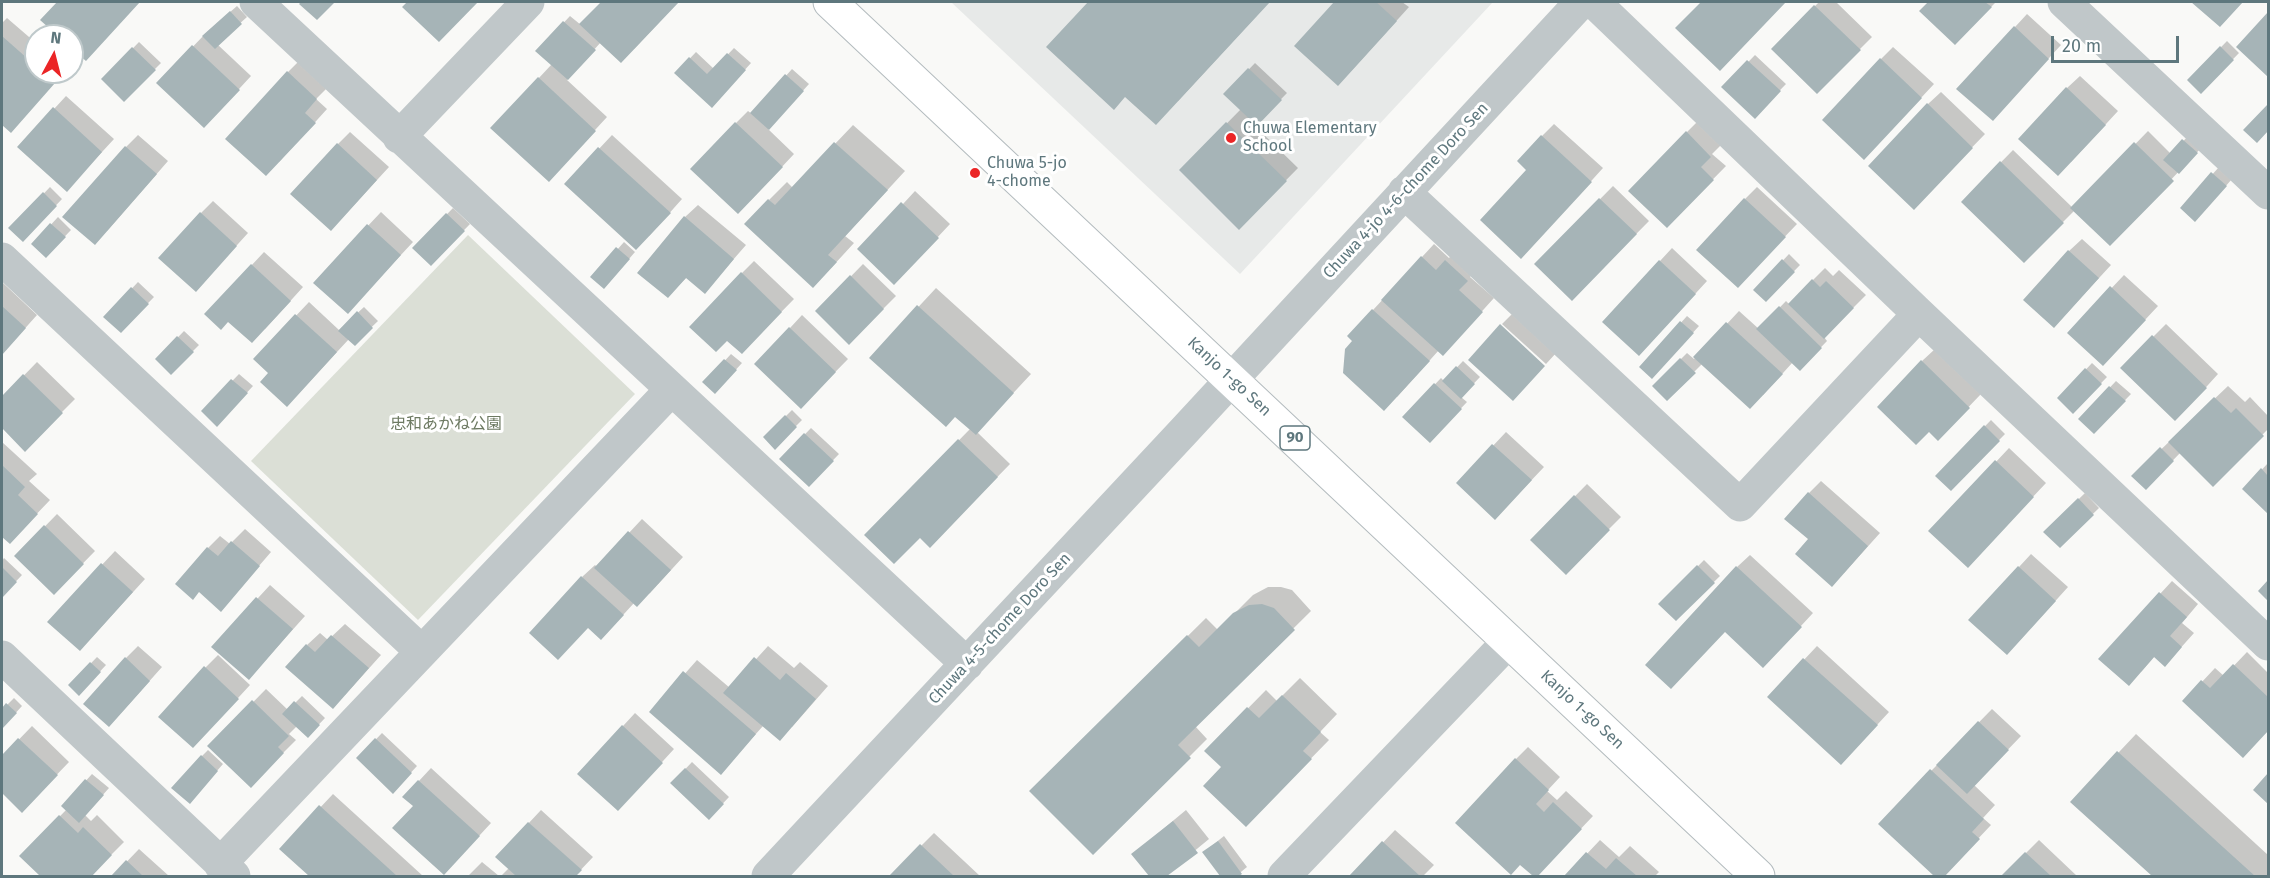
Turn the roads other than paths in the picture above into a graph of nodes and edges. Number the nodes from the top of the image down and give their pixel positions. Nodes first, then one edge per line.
1 (256, 2) edge
2 (528, 2) edge
3 (830, 2) edge
4 (1581, 2) edge
5 (1594, 2) edge
6 (2064, 2) edge
7 (399, 137) junction
8 (1404, 192) junction
9 (2268, 193) edge
10 (2, 259) edge
11 (1920, 314) junction
12 (1231, 380) junction
13 (671, 390) junction
14 (1509, 641) junction
15 (2268, 644) edge
16 (421, 651) junction
17 (2, 657) edge
18 (966, 664) junction
19 (227, 870) edge
20 (768, 876) edge
21 (1284, 876) edge
22 (1758, 876) edge

1 - 7 street
2 - 7 street
3 - 12 main road, Kanjo 1-go Sen / 90
4 - 8 street, Chuwa 4-jo 4-6-chome Doro Sen
5 - 11 street
6 - 9 street
7 - 13 street
8 - 11 street
8 - 12 street, Chuwa 4-jo 4-6-chome Doro Sen
10 - 16 street
11 - 15 street
12 - 14 main road, Kanjo 1-go Sen / 90
12 - 18 street, Chuwa 4-5-chome Doro Sen
13 - 16 street
13 - 18 street
14 - 21 street
14 - 22 main road, Kanjo 1-go Sen / 90
16 - 19 street
17 - 19 street
18 - 20 street, Chuwa 4-5-chome Doro Sen

